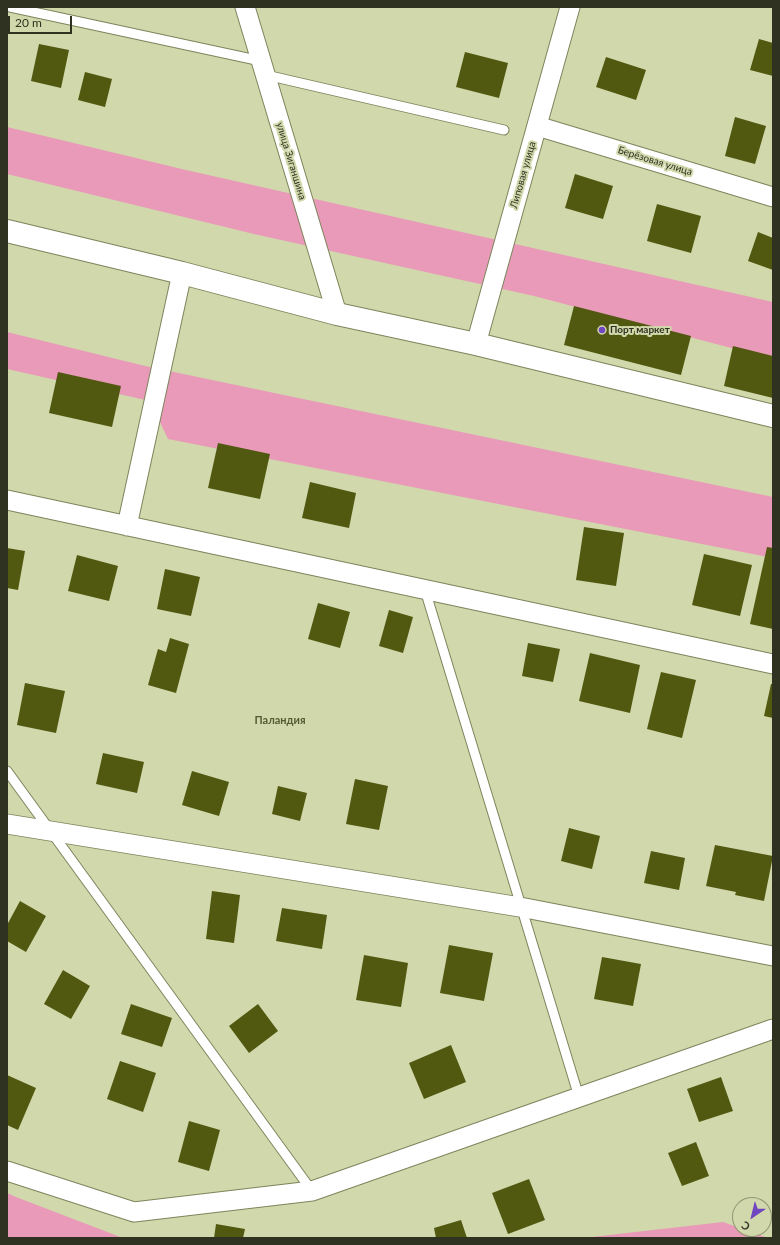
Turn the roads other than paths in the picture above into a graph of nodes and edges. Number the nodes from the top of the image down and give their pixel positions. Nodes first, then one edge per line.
1 (10, 7) edge
2 (245, 7) edge
3 (570, 7) edge
4 (264, 68) junction
5 (537, 126) junction
6 (504, 130) dead end
7 (773, 197) edge
8 (7, 231) edge
9 (182, 273) junction
10 (337, 314) junction
11 (476, 344) junction
12 (773, 416) edge
13 (7, 500) edge
14 (127, 526) junction
15 (425, 590) junction
16 (773, 664) edge
17 (7, 771) edge
18 (7, 824) edge
19 (50, 831) junction
20 (520, 907) junction
21 (773, 956) edge
22 (773, 1029) edge
23 (579, 1098) junction
24 (7, 1170) edge
25 (312, 1191) junction

1 - 4 lane
2 - 4 street, улица Зиганшина
3 - 5 street, Липовая улица
4 - 6 lane
4 - 10 street, улица Зиганшина
5 - 7 street, Берёзовая улица
5 - 11 street, Липовая улица
8 - 9 street
9 - 10 street
9 - 14 street
10 - 11 street
11 - 12 street
13 - 14 street
14 - 15 street
15 - 16 street
15 - 20 lane
17 - 19 lane
18 - 19 street
19 - 20 street
19 - 25 lane
20 - 21 street
20 - 23 lane
22 - 23 street
23 - 25 street
24 - 25 street

